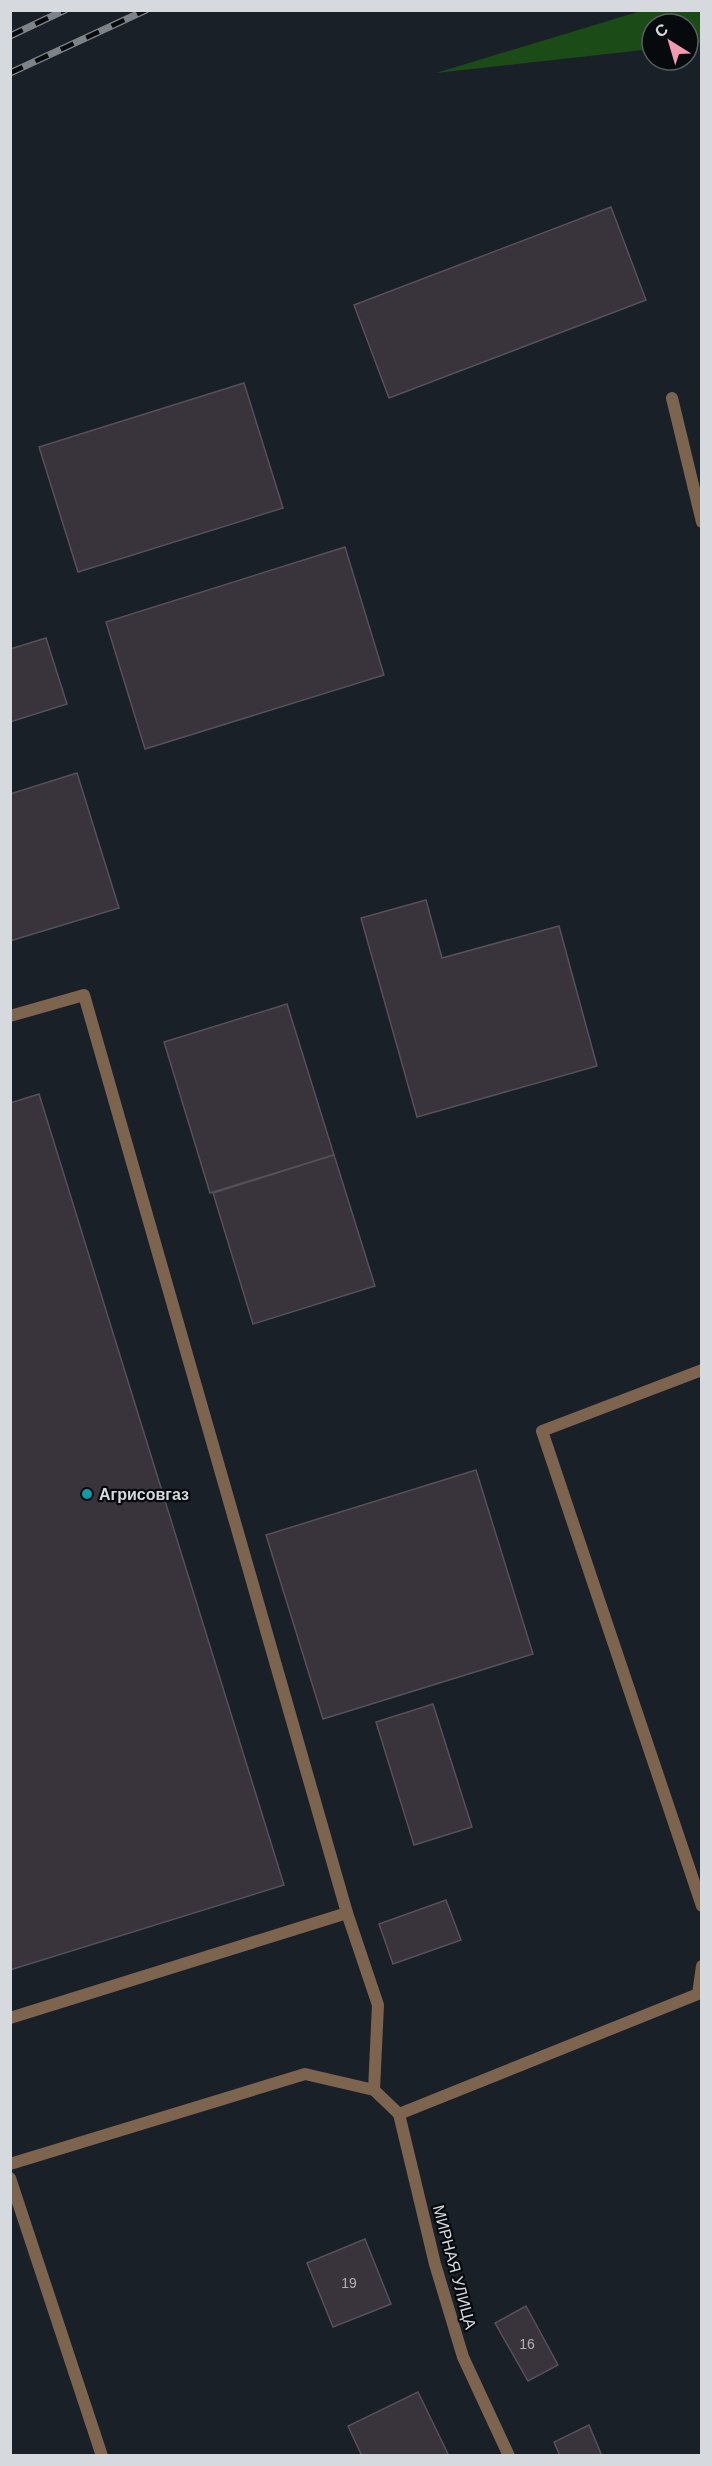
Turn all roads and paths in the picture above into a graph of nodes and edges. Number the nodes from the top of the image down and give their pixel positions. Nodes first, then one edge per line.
1 (672, 398) dead end
2 (702, 522) edge
3 (10, 1016) edge
4 (702, 1370) edge
5 (702, 1906) edge
6 (346, 1913) junction
7 (702, 1966) edge
8 (700, 1995) edge
9 (10, 2018) edge
10 (374, 2090) junction
11 (399, 2114) junction
12 (10, 2164) edge
13 (10, 2178) edge
14 (102, 2456) edge
15 (509, 2456) edge

1 - 2 street
3 - 6 street
4 - 5 street
6 - 9 street
6 - 10 street
7 - 8 street
8 - 11 street
10 - 11 street
10 - 12 street
11 - 15 street, МИРНАЯ УЛИЦА
13 - 14 street

